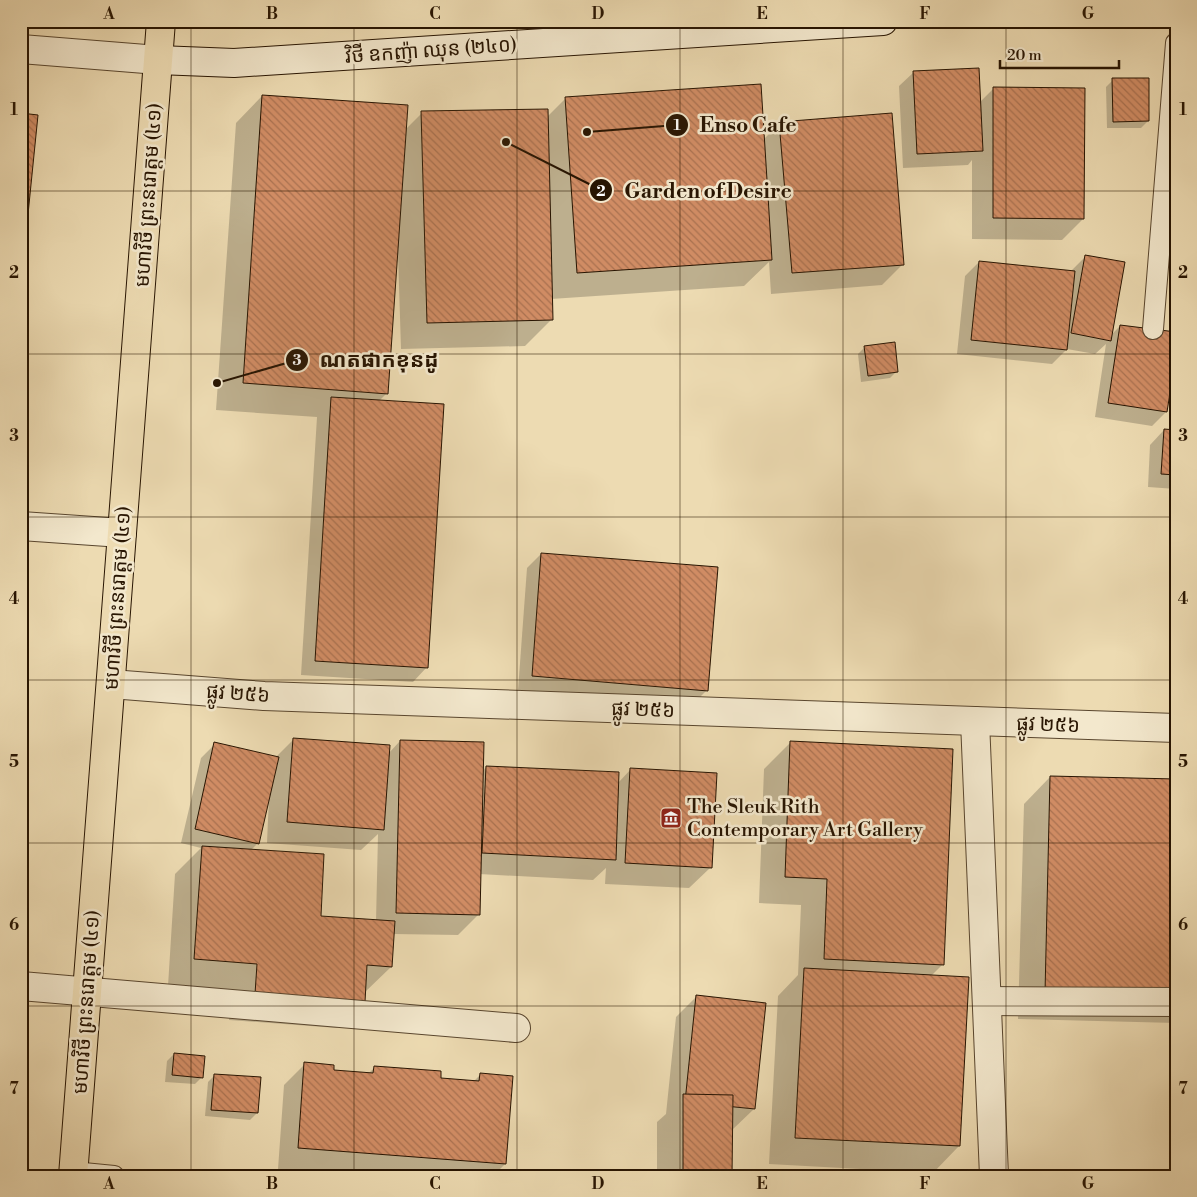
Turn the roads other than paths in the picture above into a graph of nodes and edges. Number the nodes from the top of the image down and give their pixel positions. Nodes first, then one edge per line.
1 (161, 21) edge
2 (883, 21) edge
3 (1176, 43) edge
4 (21, 49) edge
5 (158, 60) junction
6 (1153, 329) dead end
7 (21, 526) edge
8 (122, 534) junction
9 (111, 684) junction
10 (975, 721) junction
11 (1176, 728) edge
12 (21, 986) edge
13 (87, 991) junction
14 (986, 1001) junction
15 (1176, 1002) edge
16 (516, 1028) dead end
17 (73, 1174) edge
18 (114, 1176) edge
19 (994, 1176) edge

1 - 5 main road, មហាវិថី ព្រះនរោត្តម (៤១)
2 - 5 street, វិថី ឧកញ៉ា ឈុន (២៤០)
3 - 6 lane
4 - 5 street, វិថី ឧកញ៉ា ឈុន (២៤០)
5 - 8 main road, មហាវិថី ព្រះនរោត្តម (៤១)
7 - 8 street
8 - 9 main road, មហាវិថី ព្រះនរោត្តម (៤១)
9 - 10 street, ផ្លូវ ២៥៦
9 - 13 main road, មហាវិថី ព្រះនរោត្តម (៤១)
10 - 11 street, ផ្លូវ ២៥៦
10 - 14 street
12 - 13 street
13 - 16 street
13 - 17 main road, មហាវិថី ព្រះនរោត្តម (៤១)
14 - 15 street
14 - 19 street
17 - 18 lane

